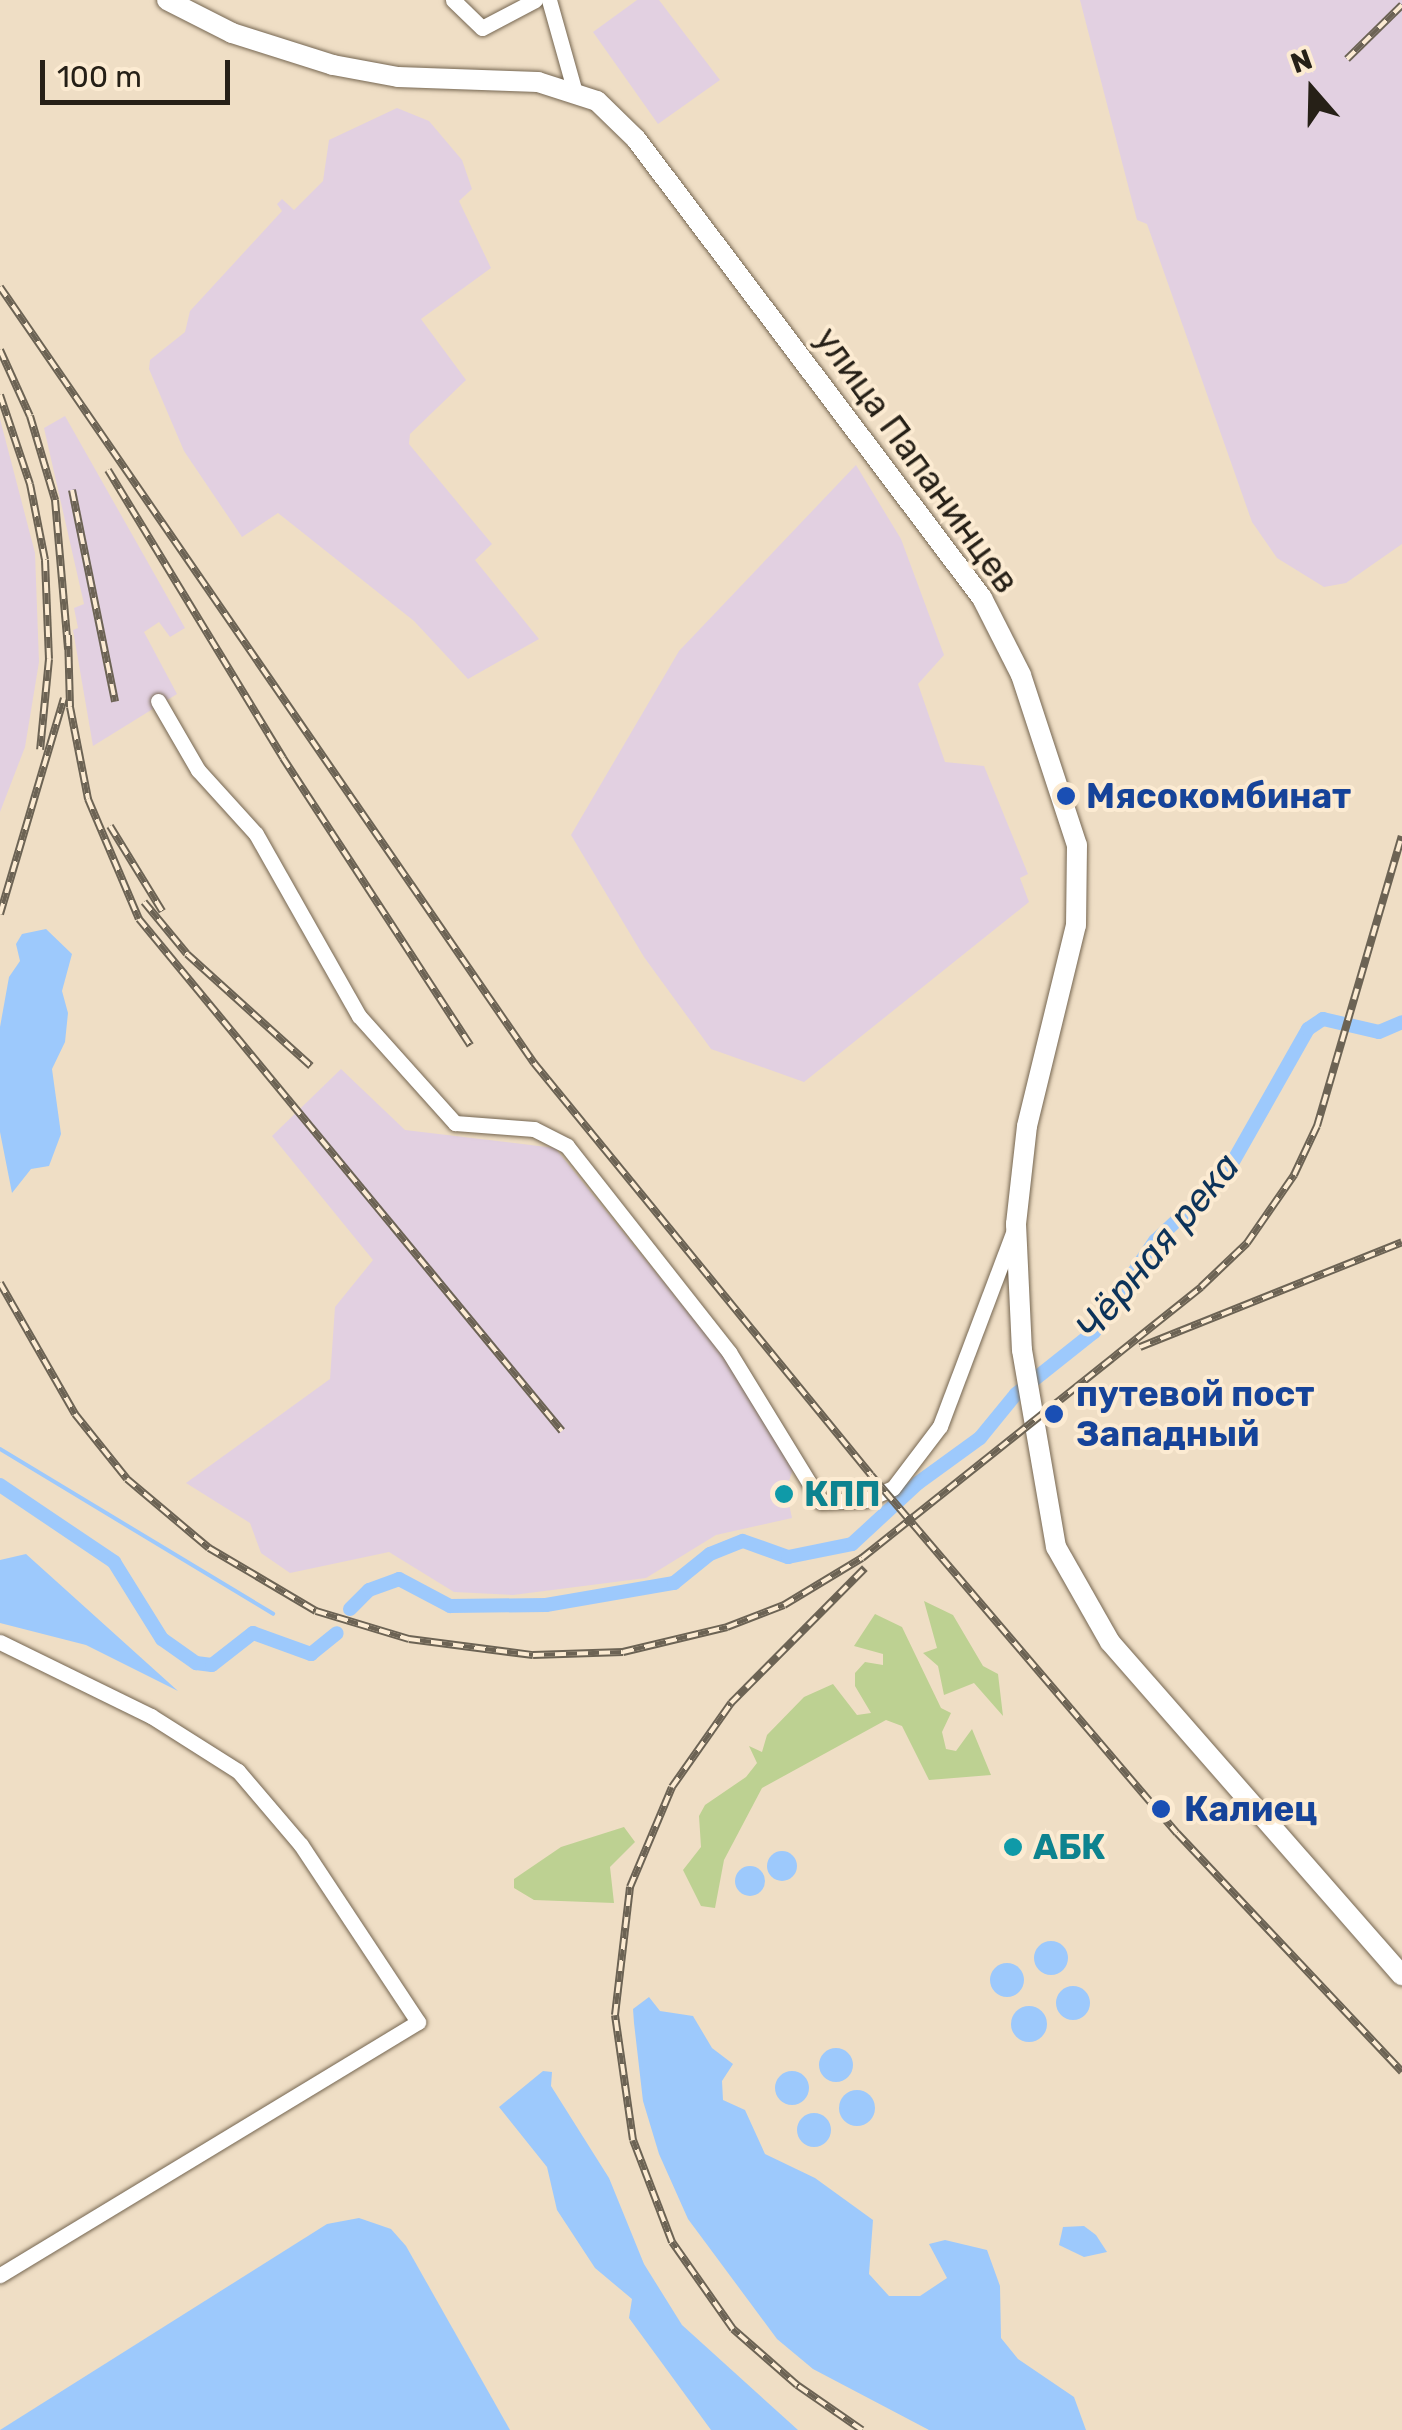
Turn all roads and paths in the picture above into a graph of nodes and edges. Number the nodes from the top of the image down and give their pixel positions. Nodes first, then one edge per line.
1 (167, 0) edge
2 (453, 0) edge
3 (535, 0) edge
4 (549, 0) edge
5 (574, 89) junction
6 (158, 701) dead end
7 (1016, 1224) junction
8 (0, 1642) edge
9 (1402, 1976) edge
10 (0, 2275) edge

1 - 5 main road
2 - 3 street
4 - 5 street
5 - 7 main road, улица Папанинцев
6 - 7 street
7 - 9 main road, улица Папанинцев
8 - 10 street

